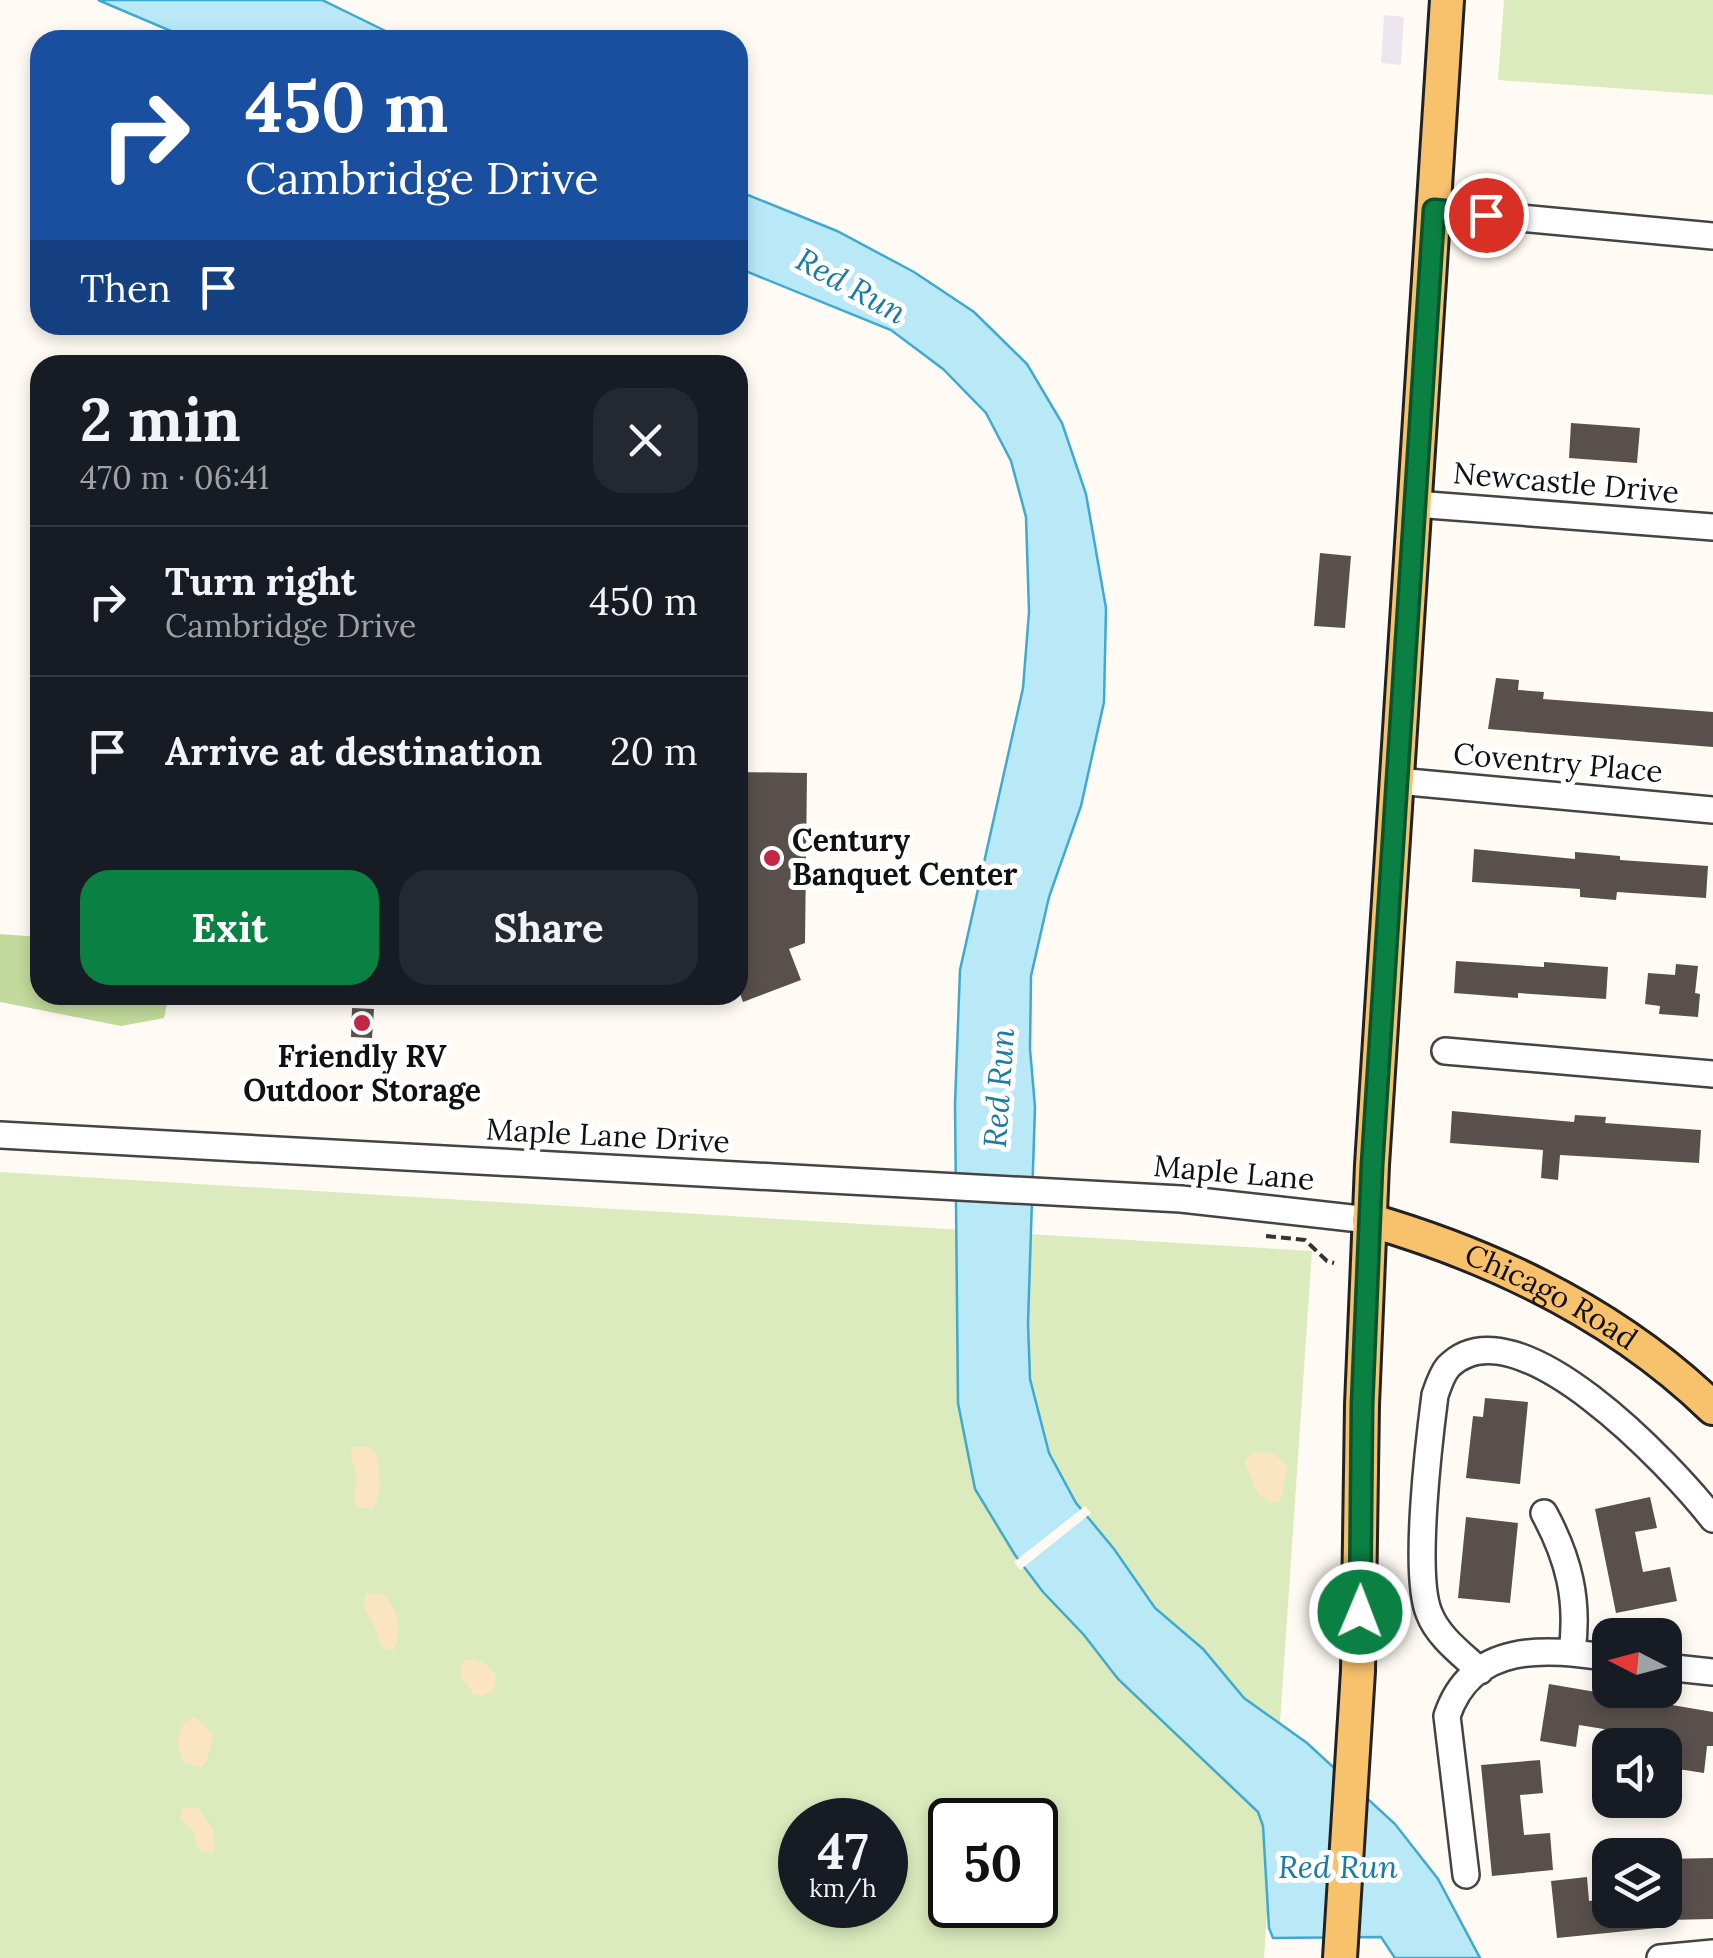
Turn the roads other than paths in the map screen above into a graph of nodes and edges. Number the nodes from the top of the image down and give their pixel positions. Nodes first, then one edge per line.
1 (1447, 0) edge
2 (1434, 210) junction
3 (1713, 236) edge
4 (1414, 504) junction
5 (1713, 528) edge
6 (1396, 782) junction
7 (1713, 810) edge
8 (1445, 1051) dead end
9 (1713, 1074) edge
10 (0, 1135) edge
11 (1092, 1194) joint
12 (1369, 1220) junction
13 (1713, 1408) edge
14 (1544, 1513) dead end
15 (1713, 1520) edge
16 (1572, 1652) junction
17 (1592, 1655) edge
18 (1682, 1669) edge
19 (1480, 1672) junction
20 (1713, 1672) edge
21 (1466, 1875) dead end
22 (1713, 1953) edge
23 (1340, 1958) edge
24 (1660, 1958) edge

1 - 2 main road
2 - 3 street
2 - 4 main road
4 - 5 street, Newcastle Drive
4 - 6 main road
6 - 7 street, Coventry Place
6 - 12 main road
8 - 9 street
10 - 11 street, Maple Lane Drive
11 - 12 street, Maple Lane
12 - 13 main road, Chicago Road
12 - 23 main road
14 - 16 street
15 - 19 street
16 - 17 street
16 - 19 street
18 - 20 street
19 - 21 street
22 - 24 street

